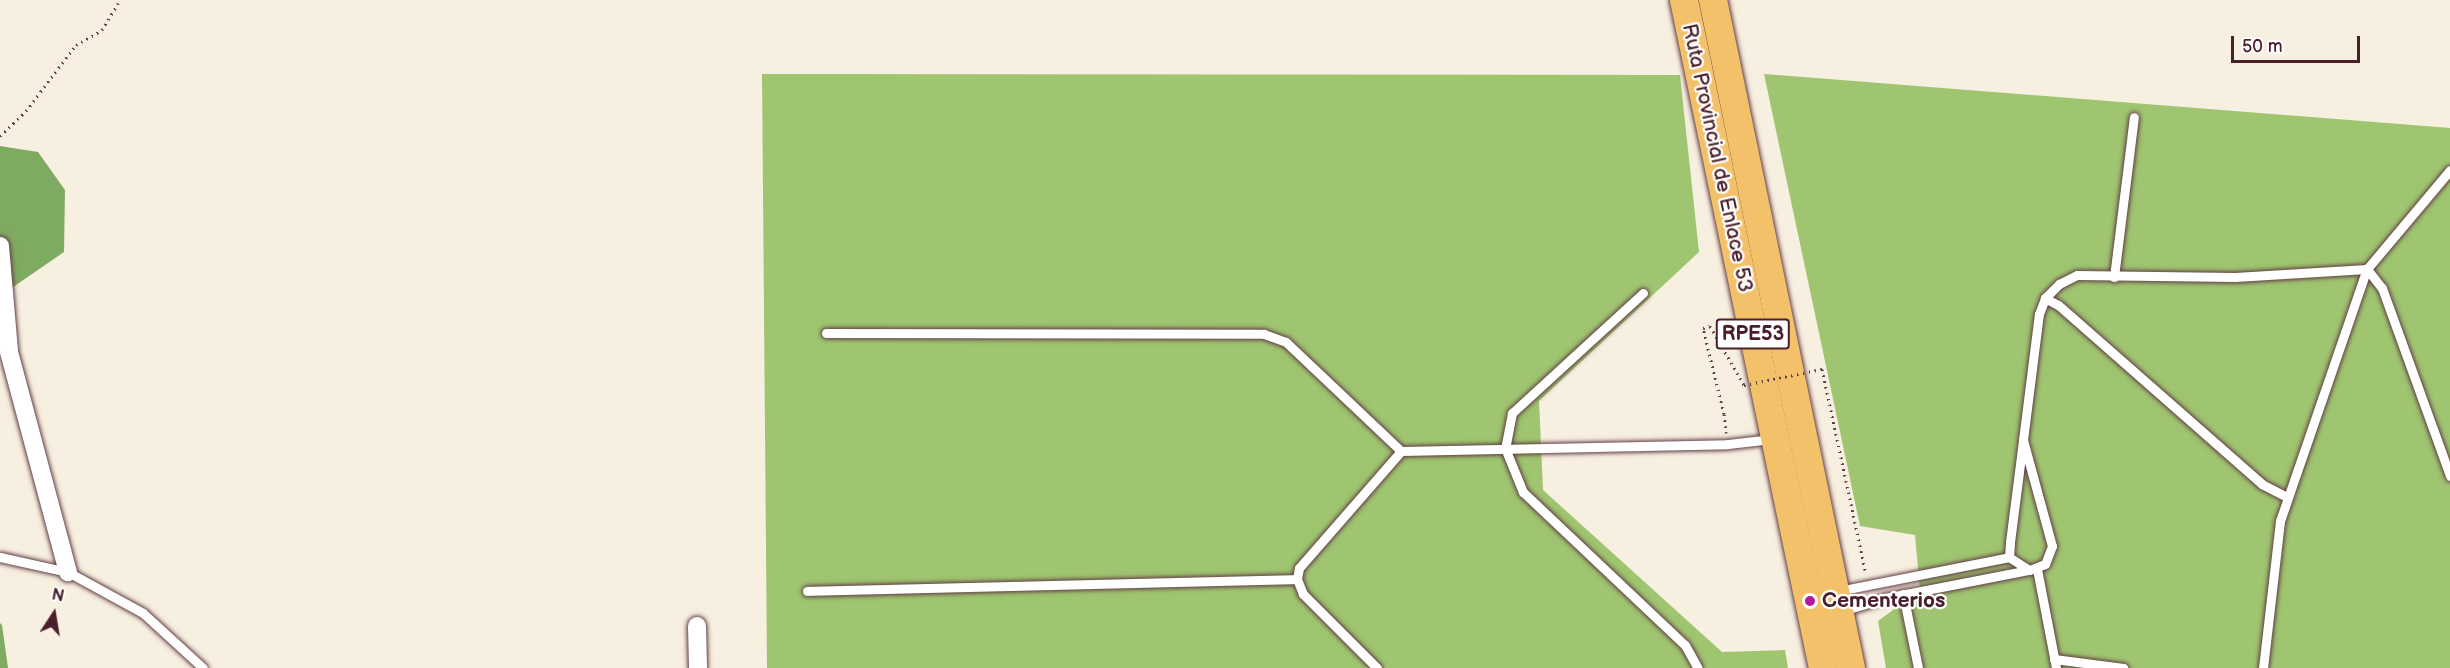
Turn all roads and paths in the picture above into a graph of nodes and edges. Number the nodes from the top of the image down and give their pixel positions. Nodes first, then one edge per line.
1 (120, 0) edge
2 (1684, 0) edge
3 (1713, 0) edge
4 (2134, 117) dead end
5 (0, 136) edge
6 (2450, 170) edge
7 (0, 246) edge
8 (2367, 269) junction
9 (2115, 278) junction
10 (1643, 293) dead end
11 (2045, 298) junction
12 (826, 333) dead end
13 (1724, 414) dead end
14 (1775, 438) junction
15 (2023, 440) junction
16 (1505, 448) junction
17 (1401, 451) junction
18 (2450, 476) edge
19 (2287, 497) junction
20 (0, 557) edge
21 (2009, 557) junction
22 (1865, 570) dead end
23 (2033, 570) junction
24 (68, 572) junction
25 (1297, 579) junction
26 (807, 591) dead end
27 (1903, 594) junction
28 (1837, 602) junction
29 (697, 626) dead end
30 (2055, 664) edge
31 (203, 668) edge
32 (698, 668) edge
33 (1377, 668) edge
34 (1698, 668) edge
35 (1823, 668) edge
36 (1851, 668) edge
37 (1918, 668) edge
38 (2123, 668) edge
39 (2263, 668) edge

1 - 5 path
2 - 14 main road, Ruta Provincial de Enlace 53 / RPE53
3 - 28 main road, Ruta Provincial de Enlace 53 / RPE53
4 - 9 lane
6 - 8 lane
7 - 24 street
8 - 9 lane
8 - 18 lane
8 - 19 lane
9 - 11 lane
10 - 16 lane
11 - 15 lane
11 - 19 lane
12 - 17 lane
13 - 22 path, bridge
14 - 16 lane
14 - 35 main road, Ruta Provincial de Enlace 53 / RPE53
15 - 21 lane
15 - 23 lane
16 - 17 lane
16 - 34 lane
17 - 25 lane
19 - 39 lane
20 - 24 lane
21 - 23 lane
21 - 28 lane
23 - 27 lane
23 - 30 lane
24 - 31 lane
25 - 26 lane
25 - 33 lane
27 - 28 lane
27 - 37 lane
28 - 36 main road, Ruta Provincial de Enlace 53 / RPE53
29 - 32 street
30 - 38 lane

